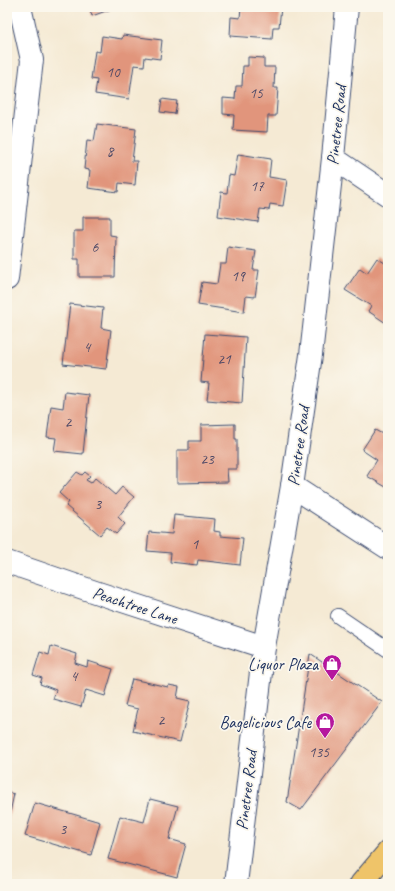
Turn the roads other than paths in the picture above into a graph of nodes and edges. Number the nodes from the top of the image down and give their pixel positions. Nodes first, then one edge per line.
1 (20, 7) edge
2 (347, 7) edge
3 (333, 158) junction
4 (388, 195) edge
5 (7, 280) edge
6 (292, 486) junction
7 (388, 548) edge
8 (7, 562) edge
9 (338, 616) dead end
10 (264, 647) junction
11 (388, 650) edge
12 (388, 852) edge
13 (364, 881) edge
14 (236, 884) edge

1 - 5 street
2 - 3 street, Pinetree Road
3 - 4 street
3 - 6 street, Pinetree Road
6 - 7 street
6 - 10 street, Pinetree Road
8 - 10 street, Peachtree Lane
9 - 11 lane
10 - 14 street, Pinetree Road
12 - 13 main road

